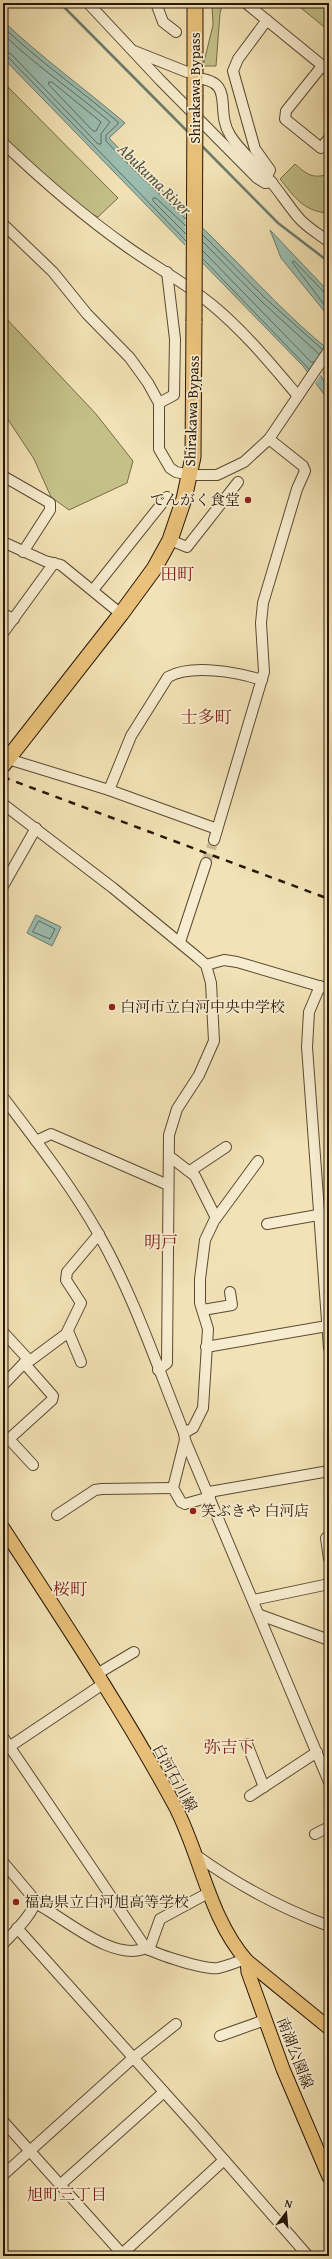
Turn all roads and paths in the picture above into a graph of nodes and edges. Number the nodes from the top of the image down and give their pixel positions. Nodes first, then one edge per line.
1 (88, 3) edge
2 (156, 3) edge
3 (195, 3) edge
4 (247, 4) edge
5 (267, 20) junction
6 (176, 32) dead end
7 (130, 50) junction
8 (326, 69) edge
9 (195, 75) junction
10 (329, 138) edge
11 (3, 143) edge
12 (269, 179) junction
13 (3, 224) edge
14 (329, 242) edge
15 (167, 272) junction
16 (329, 350) edge
17 (299, 395) junction
18 (159, 403) junction
19 (269, 439) junction
20 (190, 475) junction
21 (3, 476) edge
22 (238, 482) dead end
23 (167, 497) dead end
24 (170, 540) junction
25 (3, 542) edge
26 (23, 552) junction
27 (54, 563) junction
28 (93, 590) junction
29 (3, 614) edge
30 (121, 614) junction
31 (14, 619) junction
32 (3, 633) edge
33 (262, 680) junction
34 (5, 762) edge
35 (109, 790) junction
36 (3, 804) edge
37 (36, 828) junction
38 (217, 829) junction
39 (214, 840) tunnel mouth
40 (206, 863) tunnel mouth
41 (3, 886) edge
42 (180, 942) junction
43 (206, 965) junction
44 (324, 988) edge
45 (3, 1097) edge
46 (36, 1141) junction
47 (226, 1147) dead end
48 (169, 1156) junction
49 (258, 1161) dead end
50 (190, 1171) junction
51 (168, 1186) junction
52 (318, 1215) junction
53 (216, 1218) junction
54 (267, 1224) dead end
55 (99, 1234) junction
56 (230, 1292) dead end
57 (203, 1310) junction
58 (327, 1326) junction
59 (68, 1331) junction
60 (3, 1332) edge
61 (206, 1347) junction
62 (329, 1348) edge
63 (26, 1361) junction
64 (81, 1362) dead end
65 (158, 1370) junction
66 (3, 1385) edge
67 (185, 1436) junction
68 (6, 1439) edge
69 (33, 1465) dead end
70 (329, 1471) edge
71 (173, 1488) junction
72 (209, 1495) junction
73 (57, 1515) dead end
74 (4, 1530) edge
75 (326, 1538) dead end
76 (329, 1559) edge
77 (329, 1584) edge
78 (253, 1600) junction
79 (260, 1615) junction
80 (329, 1640) edge
81 (134, 1652) dead end
82 (100, 1679) junction
83 (3, 1737) edge
84 (247, 1744) dead end
85 (6, 1749) edge
86 (317, 1752) junction
87 (327, 1771) edge
88 (329, 1782) edge
89 (264, 1787) junction
90 (250, 1796) dead end
91 (329, 1827) edge
92 (315, 1834) dead end
93 (196, 1855) junction
94 (3, 1862) edge
95 (210, 1892) junction
96 (35, 1903) junction
97 (329, 1926) edge
98 (17, 1928) junction
99 (3, 1944) edge
100 (148, 1949) junction
101 (246, 1960) junction
102 (265, 2020) junction
103 (176, 2024) dead end
104 (329, 2028) edge
105 (220, 2036) dead end
106 (133, 2058) junction
107 (164, 2092) junction
108 (3, 2121) edge
109 (30, 2151) junction
110 (224, 2160) junction
111 (3, 2175) edge
112 (329, 2177) edge
113 (60, 2185) junction
114 (123, 2255) edge
115 (308, 2256) edge

1 - 7 street
2 - 6 street
3 - 9 highway, Shirakawa Bypass
4 - 5 street
5 - 8 street
5 - 12 street
7 - 9 street
7 - 12 street
8 - 10 street
9 - 12 street
9 - 20 highway, Shirakawa Bypass, bridge
11 - 15 street
12 - 14 street
13 - 18 street
15 - 17 street
15 - 18 street
16 - 17 street
17 - 19 street
18 - 20 street
19 - 20 street
19 - 33 street
20 - 24 highway, Shirakawa Bypass
21 - 26 street
22 - 24 street
23 - 28 street
24 - 30 highway, Shirakawa Bypass
25 - 26 street
26 - 27 street
27 - 28 street
27 - 31 street
28 - 30 street
29 - 31 street
30 - 34 highway, Shirakawa Bypass
31 - 32 street
33 - 35 street
33 - 38 street
34 - 35 street
35 - 38 street
36 - 37 street
37 - 41 street
37 - 42 street
38 - 39 street
40 - 42 street
42 - 43 street
43 - 44 street
43 - 48 street
44 - 52 street
45 - 46 street
46 - 51 street
46 - 55 street
47 - 50 street
48 - 50 street
48 - 51 street
49 - 53 street
50 - 53 street
51 - 65 street
52 - 54 street
52 - 58 street
53 - 57 street
55 - 59 street
55 - 65 street
56 - 57 street
57 - 61 street
58 - 61 street
58 - 62 street
59 - 63 street
59 - 64 street
60 - 63 street
61 - 67 street
63 - 66 street
63 - 68 street
65 - 67 street
67 - 71 street
67 - 72 street
68 - 69 street
70 - 72 street
71 - 72 street
71 - 73 street
72 - 78 street
74 - 82 main road, 白河石川線
75 - 76 street
77 - 78 street
78 - 79 street
79 - 80 street
79 - 86 street
81 - 82 street
82 - 85 street
82 - 93 main road, 白河石川線
83 - 85 street
84 - 89 street
85 - 100 street
86 - 87 street
86 - 89 street
87 - 88 street
89 - 90 street
91 - 92 street
93 - 95 main road, 白河石川線
93 - 97 street
94 - 96 street
95 - 100 street
95 - 101 main road, 白河石川線
96 - 98 street
96 - 100 street
98 - 99 street
98 - 106 street
100 - 101 street
101 - 102 main road, 南湖公園線
101 - 104 main road, 白河石川線
102 - 105 street
102 - 112 main road, 南湖公園線
103 - 106 street
106 - 107 street
106 - 109 street
107 - 110 street
107 - 113 street
108 - 109 street
109 - 111 street
109 - 113 street
110 - 114 street
110 - 115 street
113 - 114 street

